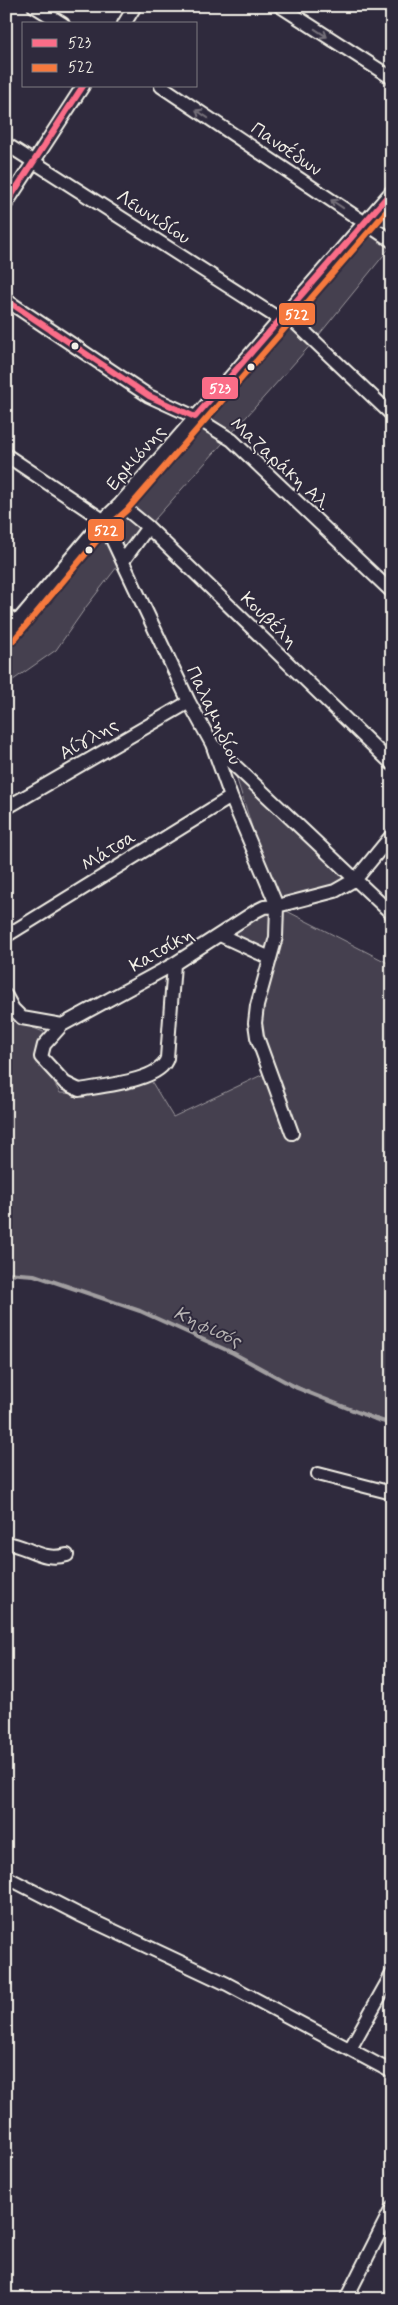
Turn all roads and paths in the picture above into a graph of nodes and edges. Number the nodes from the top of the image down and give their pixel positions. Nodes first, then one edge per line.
1 (34, 6) edge
2 (135, 6) edge
3 (280, 6) edge
4 (60, 22) edge
5 (125, 22) edge
6 (392, 78) edge
7 (82, 88) edge
8 (164, 88) edge
9 (6, 144) edge
10 (34, 162) junction
11 (392, 191) edge
12 (6, 204) edge
13 (364, 221) junction
14 (392, 241) edge
15 (6, 300) edge
16 (284, 317) junction
17 (392, 415) edge
18 (195, 417) junction
19 (6, 455) edge
20 (120, 504) junction
21 (103, 520) junction
22 (148, 527) junction
23 (124, 561) junction
24 (392, 592) edge
25 (6, 615) edge
26 (18, 623) junction
27 (6, 635) edge
28 (189, 702) junction
29 (212, 744) junction
30 (392, 764) edge
31 (231, 797) junction
32 (6, 808) edge
33 (392, 835) edge
34 (356, 879) junction
35 (277, 906) junction
36 (392, 914) edge
37 (220, 935) junction
38 (6, 936) edge
39 (270, 958) junction
40 (174, 964) junction
41 (6, 996) edge
42 (62, 1025) junction
43 (292, 1133) dead end
44 (318, 1474) dead end
45 (392, 1493) edge
46 (6, 1544) edge
47 (67, 1555) dead end
48 (6, 1877) edge
49 (392, 1974) edge
50 (350, 2049) junction
51 (392, 2072) edge
52 (392, 2208) edge
53 (346, 2299) edge

1 - 4 street
2 - 5 street
3 -> 6 street
7 - 10 street
13 -> 8 street, Πανσέδων
9 - 10 street, Λεωνιδίου
10 - 12 street
10 - 16 street, Λεωνιδίου
11 - 13 street, Ερμιόνης
13 - 14 street, Πανσέδων
13 - 16 street, Ερμιόνης
15 - 18 street, Μαζαράκη Αλ.
16 - 17 street, Λεωνιδίου
16 - 18 street, Ερμιόνης
18 - 20 street, Ερμιόνης
18 - 24 street, Μαζαράκη Αλ.
19 - 21 street, Παλαμηδίου
20 - 21 street, Ερμιόνης
20 - 22 street, Κουβέλη
21 - 23 street, Παλαμηδίου
21 - 26 street, Ερμιόνης
22 - 23 street
22 - 30 street, Κουβέλη
23 - 28 street, Παλαμηδίου
25 - 26 street
26 - 27 street, Ερμιόνης
28 - 29 street, Παλαμηδίου
28 - 32 street, Αίγλης
29 - 31 street, Παλαμηδίου
29 - 34 street
31 - 35 street, Παλαμηδίου
31 - 38 street, Μάτσα
33 - 34 street
34 - 35 street
34 - 36 street
35 - 37 street, Κατσίκη
35 - 39 street
37 - 39 street
37 - 40 street, Κατσίκη
39 - 43 street
40 - 42 street, Κατσίκη
40 - 42 street, Κατσίκη
41 - 42 street
44 - 45 street
46 - 47 street
48 - 50 street
49 - 50 street
50 - 51 street
52 - 53 street

